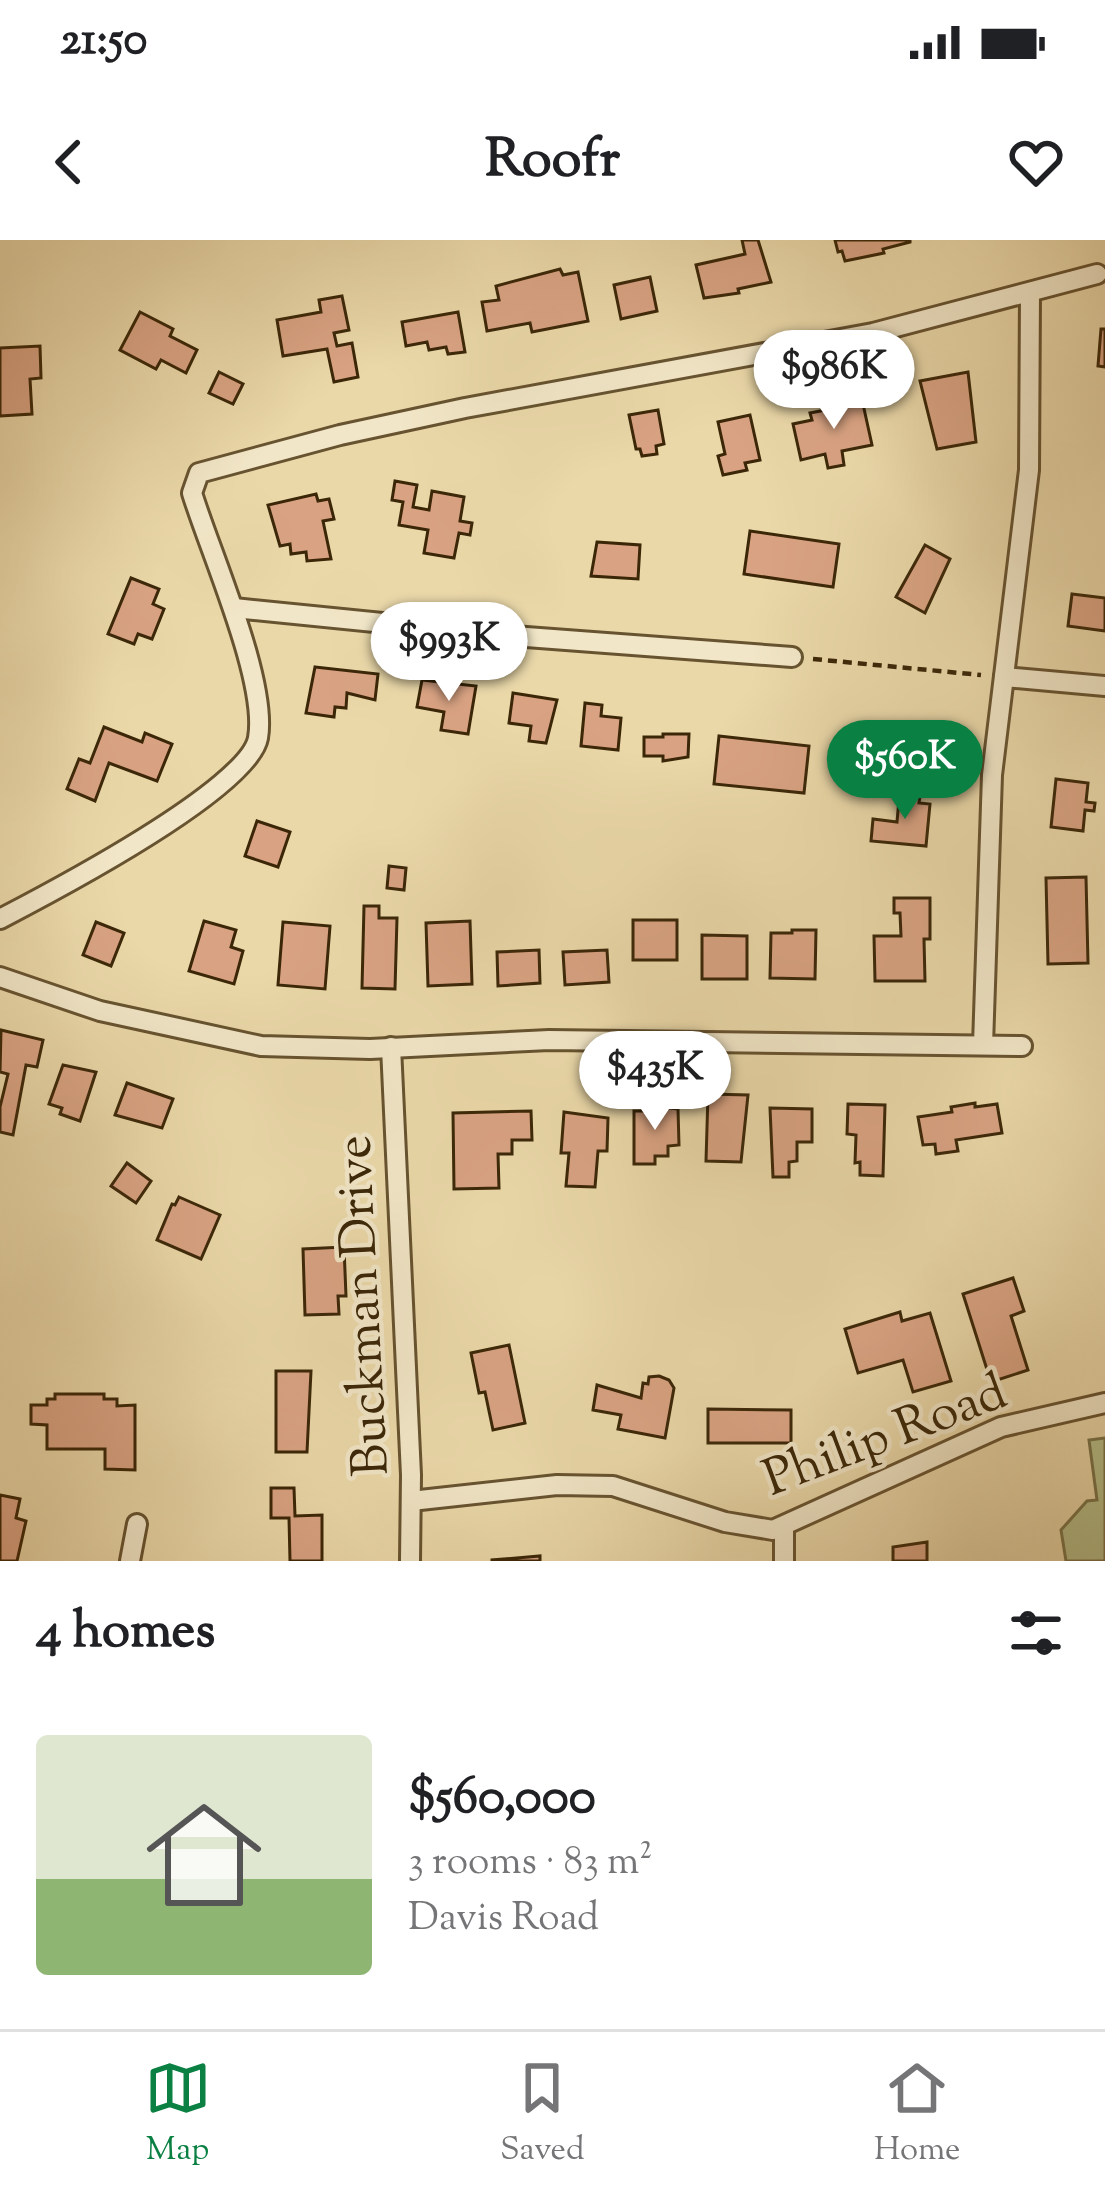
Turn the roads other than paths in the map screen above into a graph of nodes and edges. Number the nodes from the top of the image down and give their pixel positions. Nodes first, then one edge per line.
1 (1097, 274) dead end
2 (1030, 293) junction
3 (234, 608) junction
4 (792, 657) road end
5 (1004, 677) junction
6 (1105, 686) edge
7 (0, 920) edge
8 (0, 977) edge
9 (982, 1045) junction
10 (1022, 1046) dead end
11 (391, 1048) junction
12 (1105, 1403) edge
13 (411, 1501) junction
14 (137, 1524) dead end
15 (784, 1526) junction
16 (130, 1561) edge
17 (410, 1561) edge
18 (784, 1561) edge

1 - 2 street
2 - 3 street
2 - 5 street
3 - 4 street
3 - 7 street
5 - 6 street
5 - 9 street
8 - 11 street
9 - 10 street
9 - 11 street
11 - 13 street, Buckman Drive
12 - 15 street, Philip Road
13 - 15 street, Philip Road
13 - 17 street, Buckman Drive
14 - 16 street
15 - 18 street

